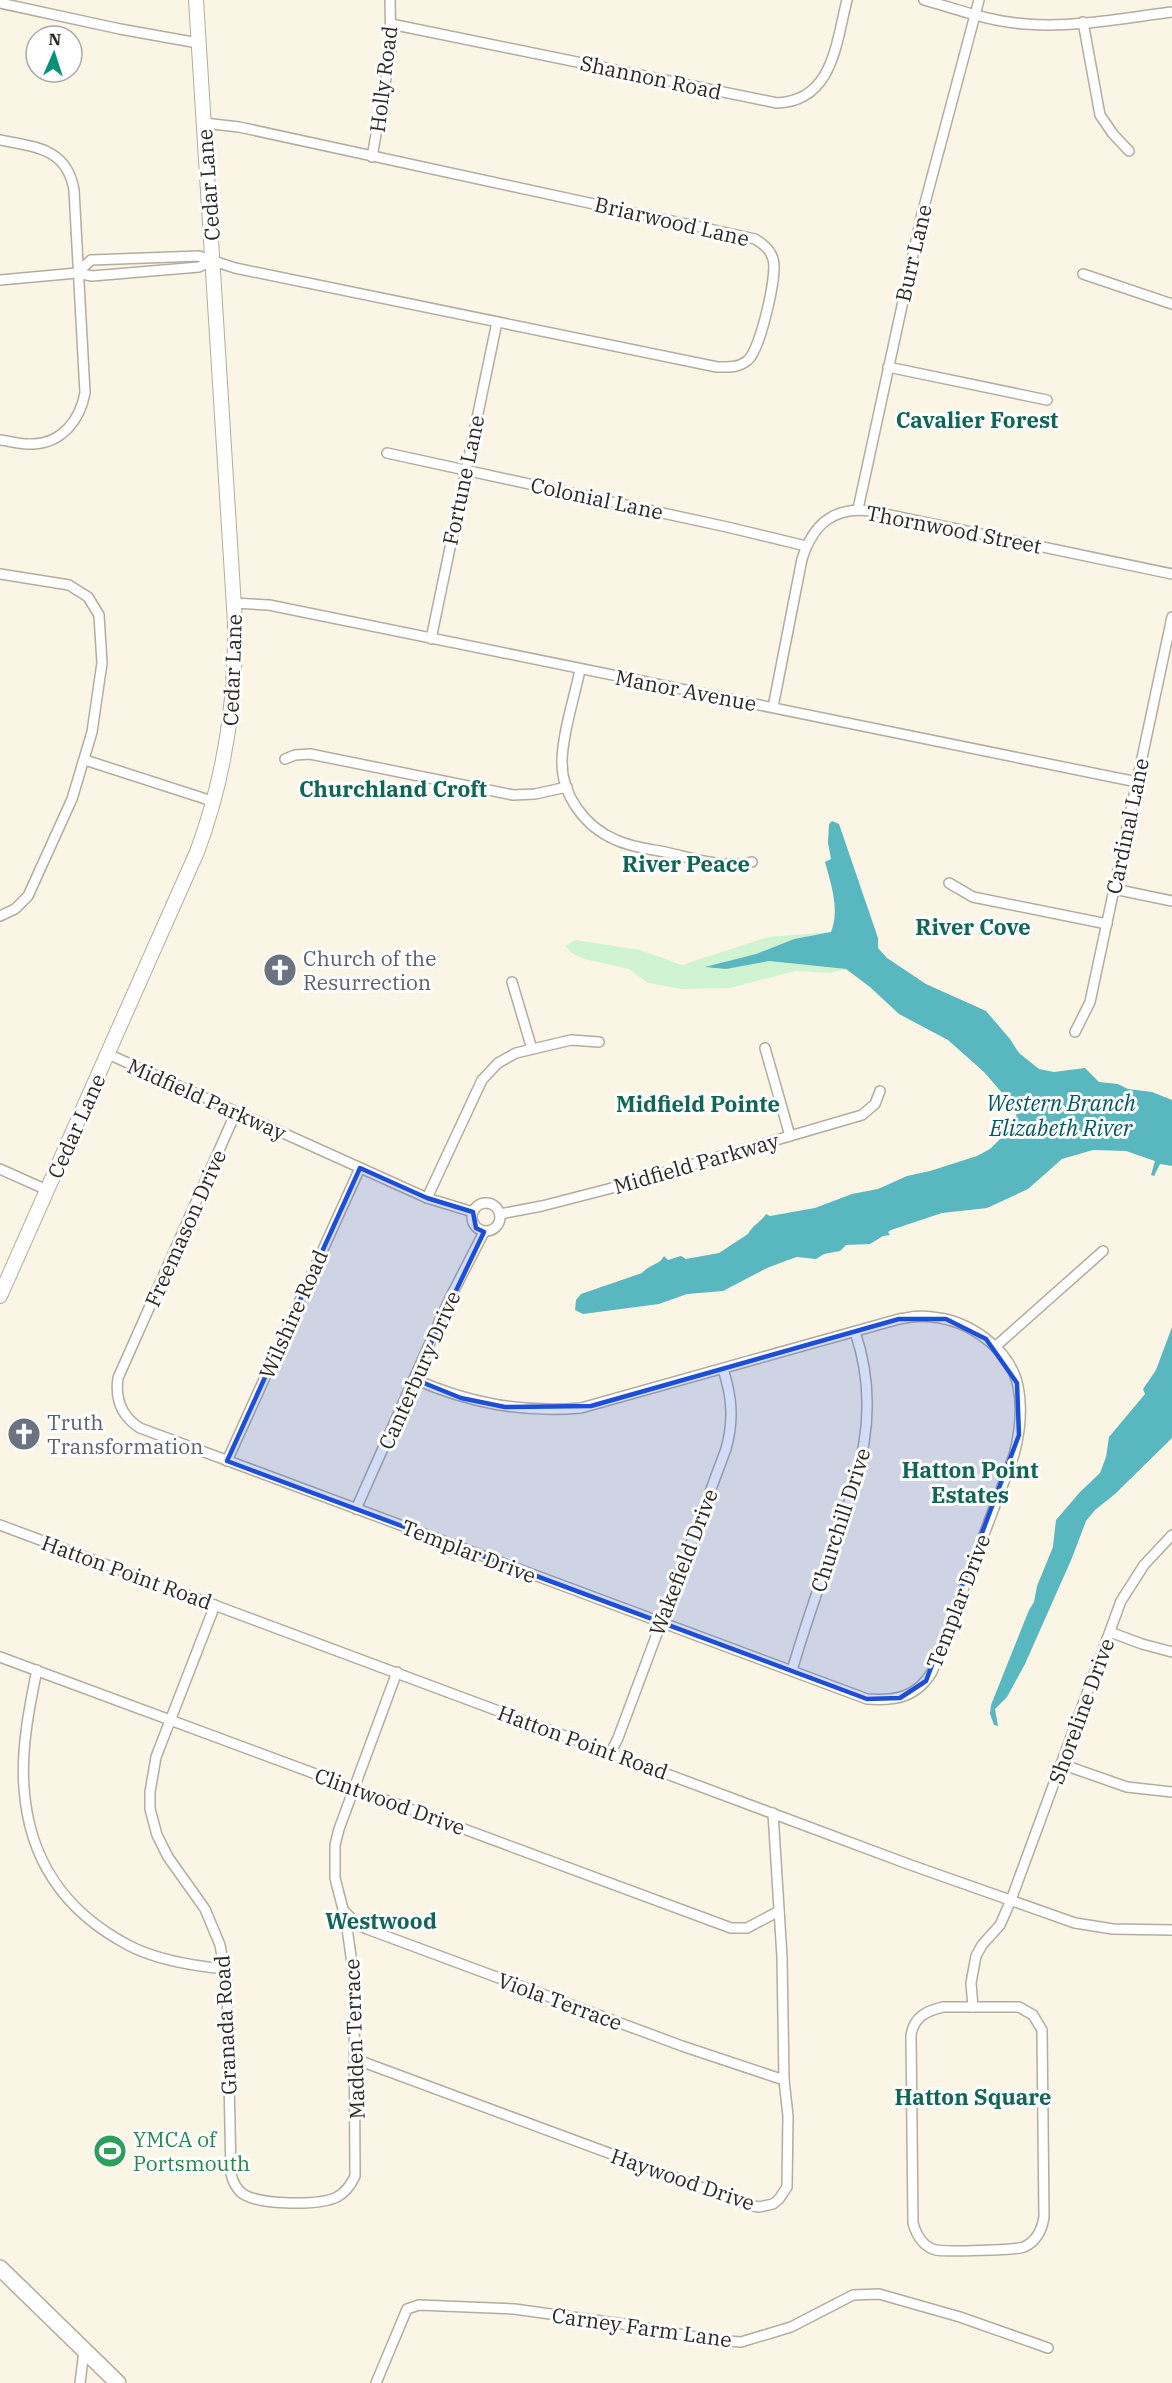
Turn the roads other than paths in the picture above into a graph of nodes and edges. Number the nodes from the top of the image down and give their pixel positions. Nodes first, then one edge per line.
1 (195, 0) edge
2 (390, 0) edge
3 (847, 0) edge
4 (924, 0) edge
5 (979, 0) edge
6 (0, 3) edge
7 (1172, 12) edge
8 (975, 14) junction
9 (1083, 22) junction
10 (391, 24) junction
11 (198, 43) junction
12 (204, 123) junction
13 (0, 140) edge
14 (1130, 152) dead end
15 (372, 157) junction
16 (212, 260) junction
17 (77, 273) junction
18 (1083, 274) dead end
19 (0, 279) edge
20 (1172, 304) edge
21 (497, 322) junction
22 (888, 367) junction
23 (1047, 400) dead end
24 (0, 440) edge
25 (387, 453) dead end
26 (465, 469) junction
27 (858, 509) junction
28 (806, 546) junction
29 (0, 574) edge
30 (1172, 574) edge
31 (234, 603) junction
32 (1172, 617) edge
33 (431, 639) junction
34 (580, 670) junction
35 (773, 707) junction
36 (285, 759) dead end
37 (85, 760) junction
38 (1137, 782) junction
39 (567, 787) junction
40 (215, 802) junction
41 (752, 862) dead end
42 (949, 883) dead end
43 (1114, 889) junction
44 (1172, 901) edge
45 (0, 916) edge
46 (1107, 924) junction
47 (512, 982) dead end
48 (1075, 1032) dead end
49 (599, 1042) dead end
50 (765, 1048) dead end
51 (532, 1049) junction
52 (108, 1054) junction
53 (880, 1091) dead end
54 (236, 1113) junction
55 (790, 1136) junction
56 (360, 1168) junction
57 (0, 1169) edge
58 (47, 1190) junction
59 (428, 1198) junction
60 (473, 1212) junction
61 (500, 1214) junction
62 (484, 1232) junction
63 (1103, 1251) dead end
64 (0, 1296) edge
65 (855, 1332) junction
66 (133, 1344) joint
67 (995, 1347) junction
68 (723, 1369) junction
69 (414, 1379) junction
70 (227, 1461) junction
71 (356, 1509) junction
72 (0, 1525) edge
73 (1172, 1535) edge
74 (215, 1605) junction
75 (661, 1622) junction
76 (1110, 1632) junction
77 (1172, 1652) edge
78 (0, 1657) edge
79 (37, 1670) junction
80 (792, 1670) junction
81 (397, 1672) junction
82 (171, 1720) junction
83 (611, 1752) junction
84 (1061, 1764) junction
85 (354, 1788) junction
86 (1172, 1792) edge
87 (773, 1813) junction
88 (1011, 1900) junction
89 (344, 1910) junction
90 (779, 1911) junction
91 (1172, 1930) edge
92 (225, 1969) junction
93 (973, 2007) junction
94 (355, 2059) junction
95 (784, 2080) junction
96 (357, 2167) joint
97 (0, 2268) edge
98 (1048, 2349) dead end
99 (84, 2350) junction
100 (80, 2383) edge
101 (118, 2383) edge
102 (376, 2383) edge

1 - 11 main road, Cedar Lane
2 - 10 street, Holly Road
3 - 10 street, Shannon Road
4 - 8 street
5 - 8 street, Burr Lane
6 - 11 street
7 - 9 street
8 - 9 street
8 - 22 street, Burr Lane
9 - 14 street
10 - 15 street, Holly Road
11 - 12 main road, Cedar Lane
12 - 15 street, Briarwood Lane
12 - 16 main road, Cedar Lane
13 - 17 street
15 - 21 street, Briarwood Lane
16 - 17 street, Briarwood Lane
16 - 17 street, Briarwood Lane
16 - 21 street, Briarwood Lane
16 - 31 main road, Cedar Lane
17 - 19 street, Briarwood Lane
17 - 24 street
18 - 20 street
21 - 26 street, Fortune Lane
22 - 23 street
22 - 27 street, Burr Lane
25 - 26 street, Colonial Lane
26 - 28 street, Colonial Lane
26 - 33 street, Fortune Lane
27 - 28 street, Thornwood Street
27 - 30 street, Thornwood Street
28 - 35 street, Thornwood Street
29 - 37 street
31 - 33 street, Manor Avenue
31 - 40 main road, Cedar Lane
32 - 38 street, Cardinal Lane
33 - 34 street, Manor Avenue
34 - 35 street, Manor Avenue
34 - 39 street
35 - 38 street, Manor Avenue
36 - 39 street
37 - 40 street
37 - 45 street
38 - 43 street, Cardinal Lane
39 - 41 street
40 - 52 main road, Cedar Lane
42 - 46 street
43 - 44 street
43 - 46 street, Cardinal Lane
46 - 48 street, Cardinal Lane
47 - 51 street
49 - 51 street
50 - 55 street
51 - 59 street
52 - 54 street, Midfield Parkway
52 - 58 main road, Cedar Lane
53 - 55 street, Midfield Parkway
54 - 56 street, Midfield Parkway
54 - 66 street, Freemason Drive
55 - 61 street, Midfield Parkway
56 - 59 street, Midfield Parkway
56 - 70 street, Wilshire Road
57 - 58 street
58 - 64 main road, Cedar Lane
59 - 60 street, Midfield Parkway
60 - 61 street
60 - 62 street
61 - 62 street
62 - 69 street, Canterbury Drive
63 - 67 street
65 - 67 street, Templar Drive
65 - 68 street, Templar Drive
65 - 80 street, Churchill Drive
66 - 70 street, Templar Drive
67 - 80 street, Templar Drive
68 - 69 street, Templar Drive
68 - 75 street, Wakefield Drive
69 - 71 street, Canterbury Drive
70 - 71 street, Templar Drive
71 - 75 street, Templar Drive
72 - 74 street, Hatton Point Road
73 - 76 street, Shoreline Drive
74 - 81 street, Hatton Point Road
74 - 82 street, Granada Road
75 - 80 street, Templar Drive
75 - 83 street, Wakefield Drive
76 - 77 street
76 - 84 street, Shoreline Drive
78 - 79 street, Clintwood Drive
79 - 82 street, Clintwood Drive
79 - 92 street
81 - 83 street, Hatton Point Road
81 - 85 street, Madden Terrace
82 - 85 street, Clintwood Drive
82 - 92 street, Granada Road
83 - 87 street, Hatton Point Road
84 - 86 street
84 - 88 street, Shoreline Drive
85 - 89 street, Madden Terrace
85 - 90 street, Clintwood Drive
87 - 88 street, Hatton Point Road
87 - 90 street, Haywood Drive
88 - 91 street, Hatton Point Road
88 - 93 street, Shoreline Drive
89 - 94 street, Madden Terrace
89 - 95 street, Viola Terrace
90 - 95 street, Haywood Drive
92 - 96 street, Granada Road
93 - 93 street
94 - 95 street, Haywood Drive
94 - 96 street, Madden Terrace
97 - 99 main road
98 - 102 street, Carney Farm Lane
99 - 100 street
99 - 101 main road

